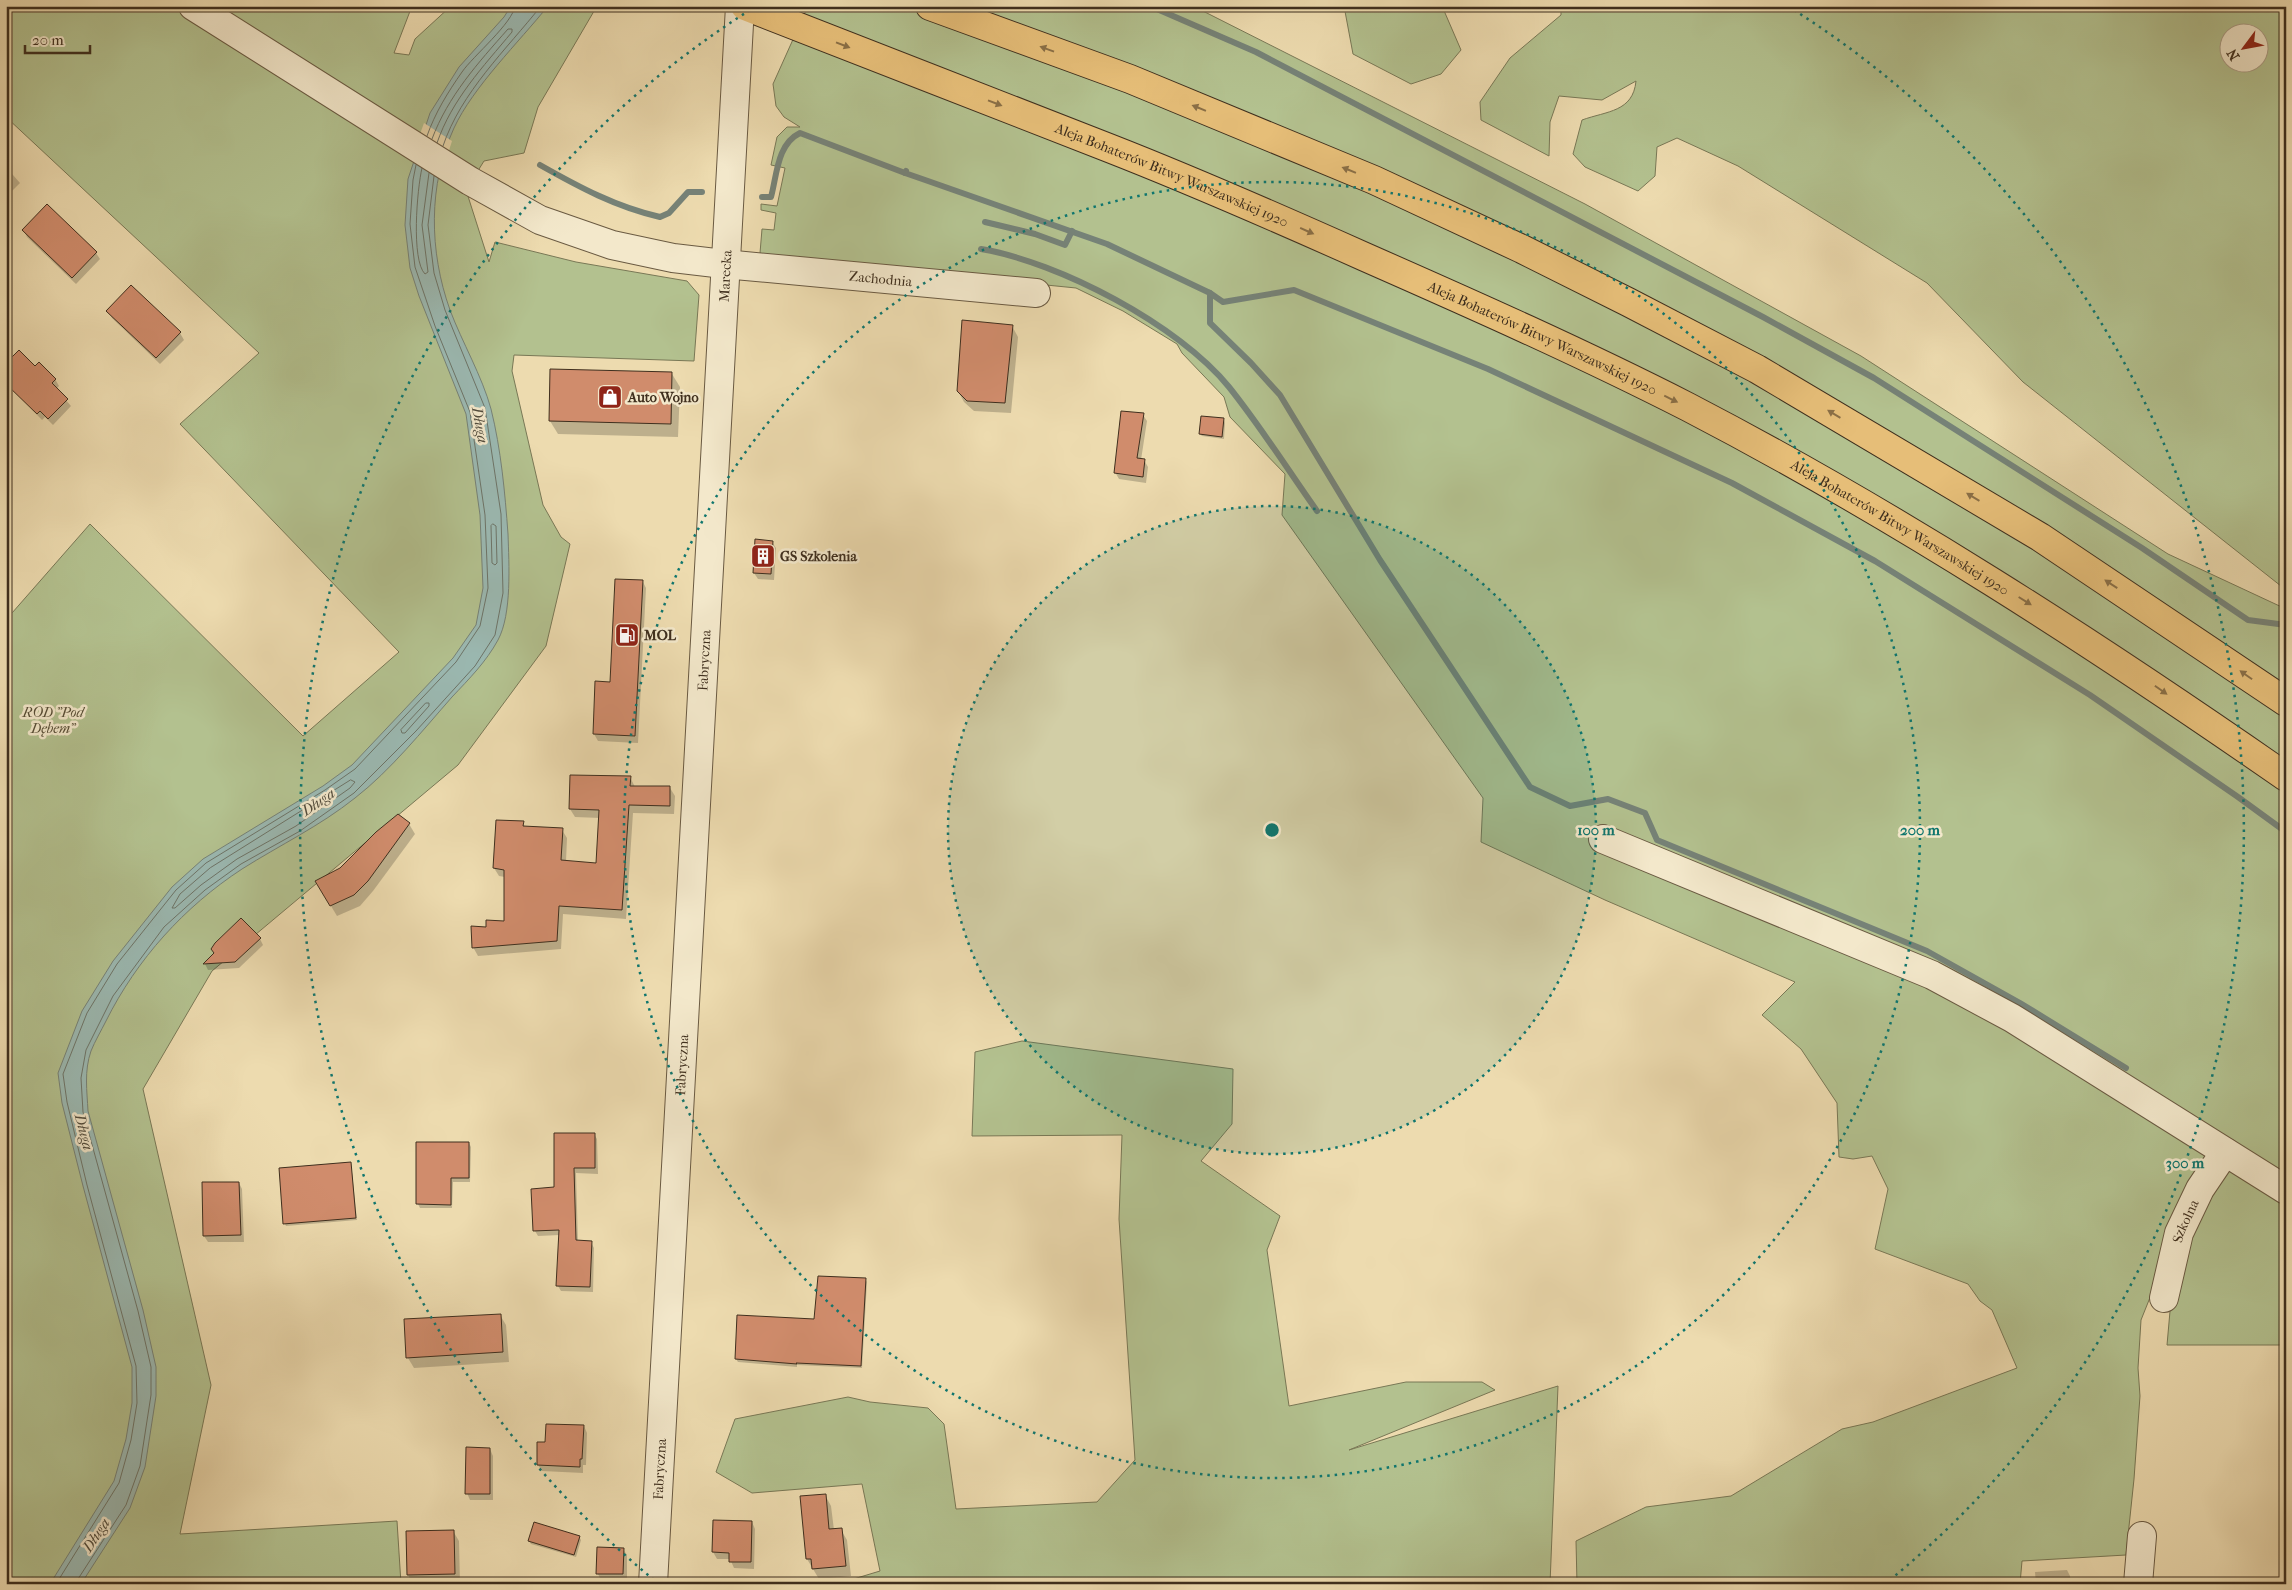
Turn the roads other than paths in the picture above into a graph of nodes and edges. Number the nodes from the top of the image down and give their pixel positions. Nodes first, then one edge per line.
1 (193, 6) edge
2 (740, 6) edge
3 (745, 6) edge
4 (930, 6) edge
5 (724, 264) junction
6 (1036, 293) dead end
7 (709, 545) joint
8 (2286, 702) edge
9 (2286, 777) edge
10 (1603, 840) dead end
11 (2225, 1152) junction
12 (2286, 1190) edge
13 (2164, 1298) dead end
14 (2142, 1536) dead end
15 (653, 1584) edge
16 (2138, 1584) edge

1 - 5 street, Zachodnia
2 - 5 street, Marecka
3 -> 9 highway, Aleja Bohaterów Bitwy Warszawskiej 1920
8 -> 4 highway
5 - 6 street, Zachodnia
5 - 7 street, Marecka
7 - 15 street, Fabryczna
10 - 11 street
11 - 12 street
11 - 13 street, Szkolna
14 - 16 street

